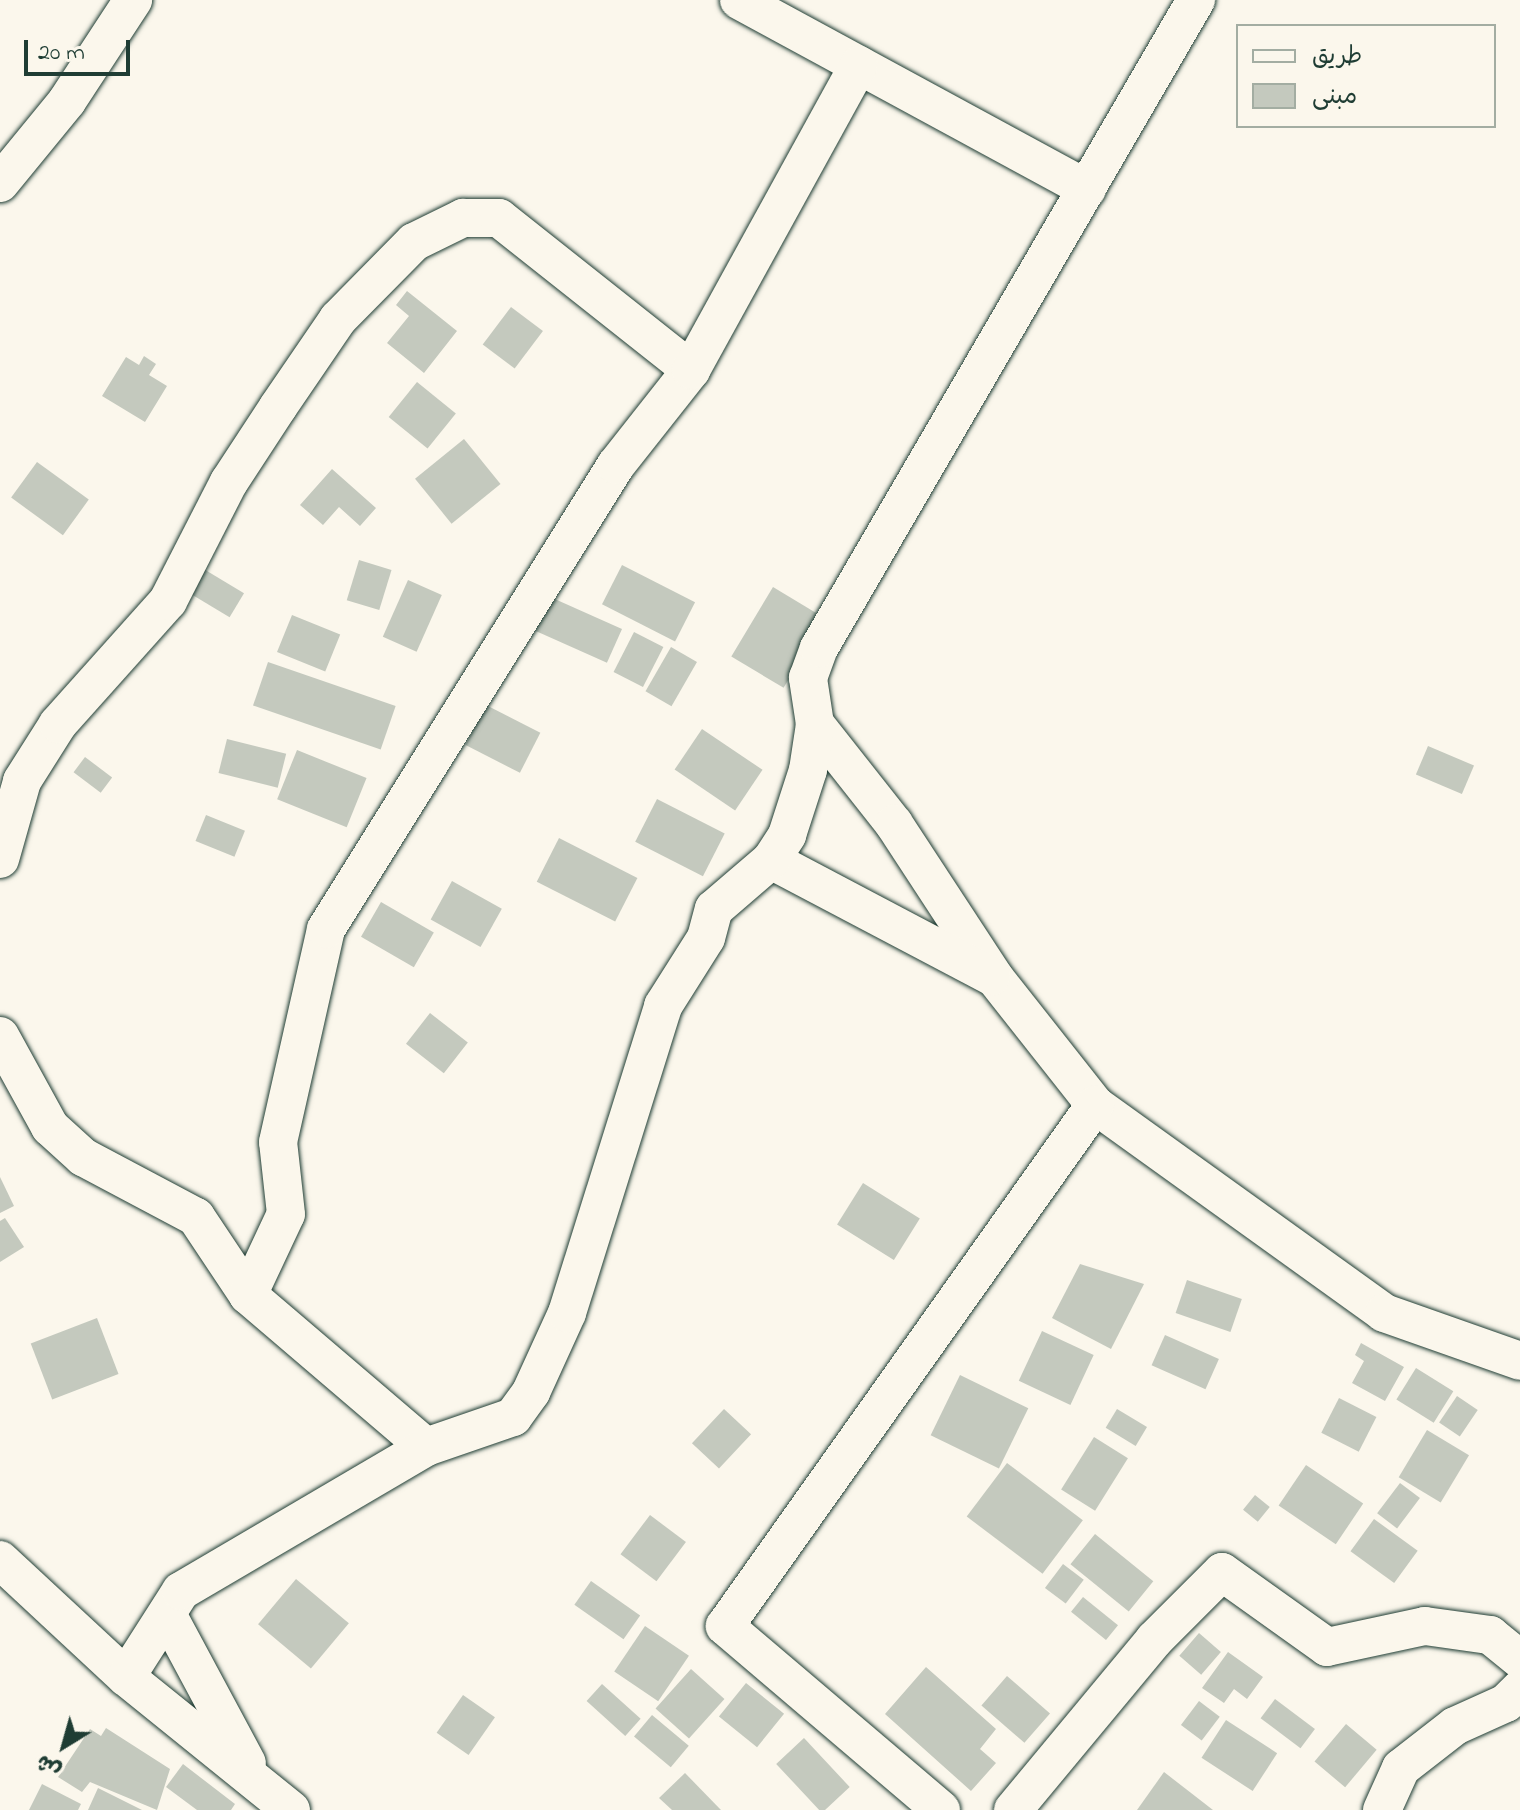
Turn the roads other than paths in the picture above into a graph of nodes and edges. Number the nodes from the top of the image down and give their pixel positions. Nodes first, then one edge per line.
1 (133, 0) edge
2 (739, 0) edge
3 (1196, 0) edge
4 (859, 65) junction
5 (0, 183) edge
6 (1087, 189) junction
7 (691, 370) junction
8 (815, 724) junction
9 (0, 859) edge
10 (771, 860) junction
11 (994, 977) junction
12 (0, 1036) edge
13 (1095, 1105) junction
14 (248, 1295) junction
15 (1520, 1361) edge
16 (426, 1447) junction
17 (0, 1560) edge
18 (167, 1614) junction
19 (1520, 1659) edge
20 (126, 1677) junction
21 (1520, 1689) edge
22 (271, 1803) edge
23 (941, 1810) edge
24 (1013, 1810) edge
25 (1382, 1810) edge

1 - 5 street
2 - 4 street
3 - 6 street
4 - 6 street
4 - 7 street
6 - 8 street
7 - 9 street
7 - 14 street
8 - 10 street
8 - 11 street
10 - 11 street
10 - 16 street
11 - 13 street
12 - 14 street
13 - 15 street
13 - 23 street
14 - 16 street
16 - 18 street
17 - 20 street
18 - 20 street
18 - 22 street
19 - 24 street
20 - 22 street
21 - 25 street

